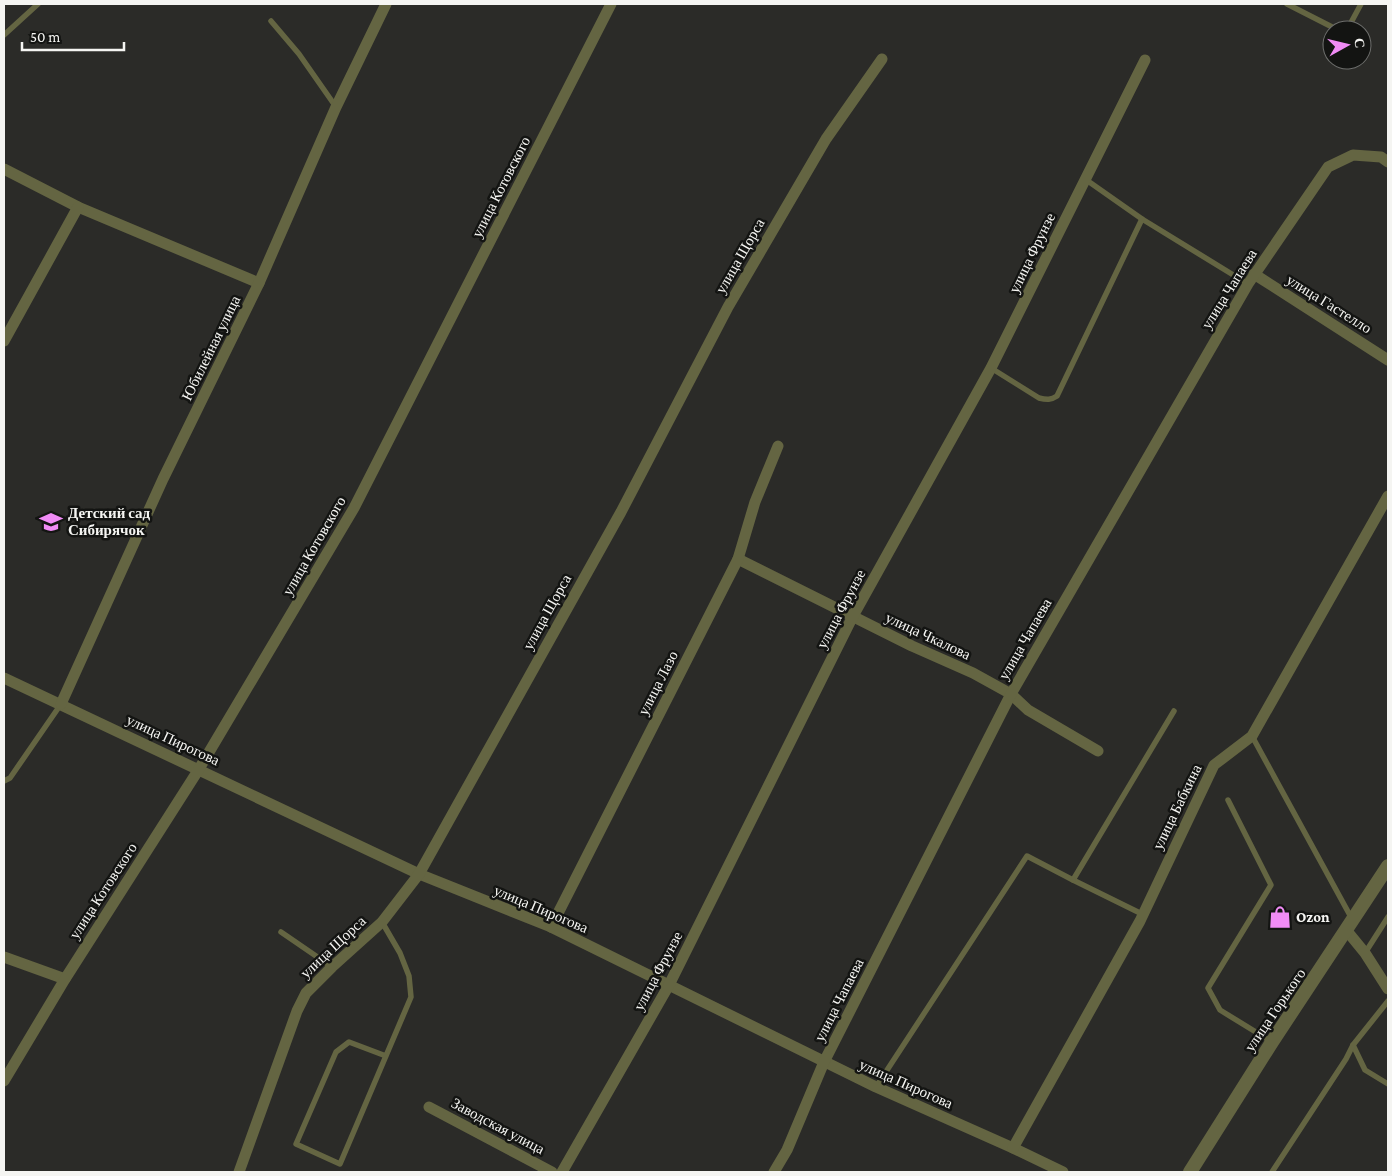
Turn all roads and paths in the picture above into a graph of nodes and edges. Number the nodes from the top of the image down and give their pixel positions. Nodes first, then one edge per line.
1 (38, 4) edge
2 (386, 4) edge
3 (611, 4) edge
4 (1287, 4) edge
5 (1361, 4) edge
6 (1352, 20) edge
7 (271, 21) dead end
8 (1322, 22) edge
9 (4, 35) edge
10 (882, 59) dead end
11 (1145, 60) dead end
12 (336, 107) junction
13 (1388, 162) edge
14 (4, 169) edge
15 (1085, 179) junction
16 (78, 207) junction
17 (1142, 219) junction
18 (1251, 279) junction
19 (259, 283) junction
20 (4, 341) edge
21 (1388, 360) edge
22 (991, 368) junction
23 (778, 446) dead end
24 (1388, 496) edge
25 (738, 559) junction
26 (853, 616) junction
27 (4, 678) edge
28 (1011, 694) junction
29 (61, 704) junction
30 (1174, 711) dead end
31 (1252, 736) junction
32 (1098, 751) dead end
33 (199, 769) junction
34 (4, 781) edge
35 (1228, 800) dead end
36 (1388, 866) edge
37 (419, 874) junction
38 (1072, 880) junction
39 (1142, 914) junction
40 (1388, 917) edge
41 (382, 922) junction
42 (1350, 926) junction
43 (551, 927) junction
44 (281, 932) dead end
45 (1365, 953) junction
46 (4, 957) edge
47 (332, 967) junction
48 (65, 979) junction
49 (669, 985) junction
50 (1388, 989) edge
51 (1388, 1002) edge
52 (1272, 1042) junction
53 (1353, 1045) junction
54 (386, 1056) junction
55 (824, 1062) junction
56 (4, 1081) edge
57 (1388, 1084) edge
58 (876, 1087) junction
59 (429, 1107) dead end
60 (1013, 1148) junction
61 (239, 1172) edge
62 (552, 1172) edge
63 (562, 1172) edge
64 (774, 1172) edge
65 (1063, 1172) edge
66 (1190, 1172) edge
67 (1272, 1172) edge

1 - 9 lane
2 - 12 street, Юбилейная улица
3 - 33 street, улица Котовского
4 - 8 lane
5 - 6 lane
7 - 12 lane
10 - 37 street, улица Щорса
11 - 15 street, улица Фрунзе
12 - 19 street, Юбилейная улица
13 - 18 street, улица Чапаева
14 - 16 street
15 - 17 lane
15 - 22 street, улица Фрунзе
16 - 19 street
16 - 20 street
17 - 18 lane
17 - 22 lane
18 - 21 street, улица Гастелло
18 - 28 street, улица Чапаева
19 - 29 street, Юбилейная улица
22 - 26 street, улица Фрунзе
23 - 25 street, улица Лазо
24 - 31 street, улица Бабкина
25 - 26 street, улица Чкалова
25 - 43 street, улица Лазо
26 - 28 street, улица Чкалова
26 - 49 street, улица Фрунзе
27 - 29 street, улица Пирогова
28 - 32 street, улица Чкалова
28 - 55 street, улица Чапаева
29 - 33 street, улица Пирогова
29 - 34 lane
30 - 38 lane
31 - 39 street, улица Бабкина
31 - 42 lane
33 - 37 street, улица Пирогова
33 - 48 street, улица Котовского
35 - 52 lane
36 - 42 street, улица Горького
37 - 41 street, улица Щорса
37 - 43 street, улица Пирогова
38 - 39 lane
38 - 58 lane
39 - 60 street, улица Бабкина
40 - 45 lane
41 - 47 street, улица Щорса
41 - 54 lane
42 - 45 street
42 - 52 street, улица Горького
43 - 49 street, улица Пирогова
44 - 47 lane
45 - 50 street
46 - 48 street
47 - 61 street, улица Щорса
48 - 56 street, улица Котовского
49 - 55 street, улица Пирогова
49 - 63 street, улица Фрунзе
51 - 53 lane
52 - 66 street, улица Горького
53 - 57 lane
53 - 67 lane
54 - 54 lane
55 - 58 street, улица Пирогова
55 - 64 street, улица Чапаева
58 - 60 street, улица Пирогова
59 - 62 street, Заводская улица
60 - 65 street, улица Пирогова

